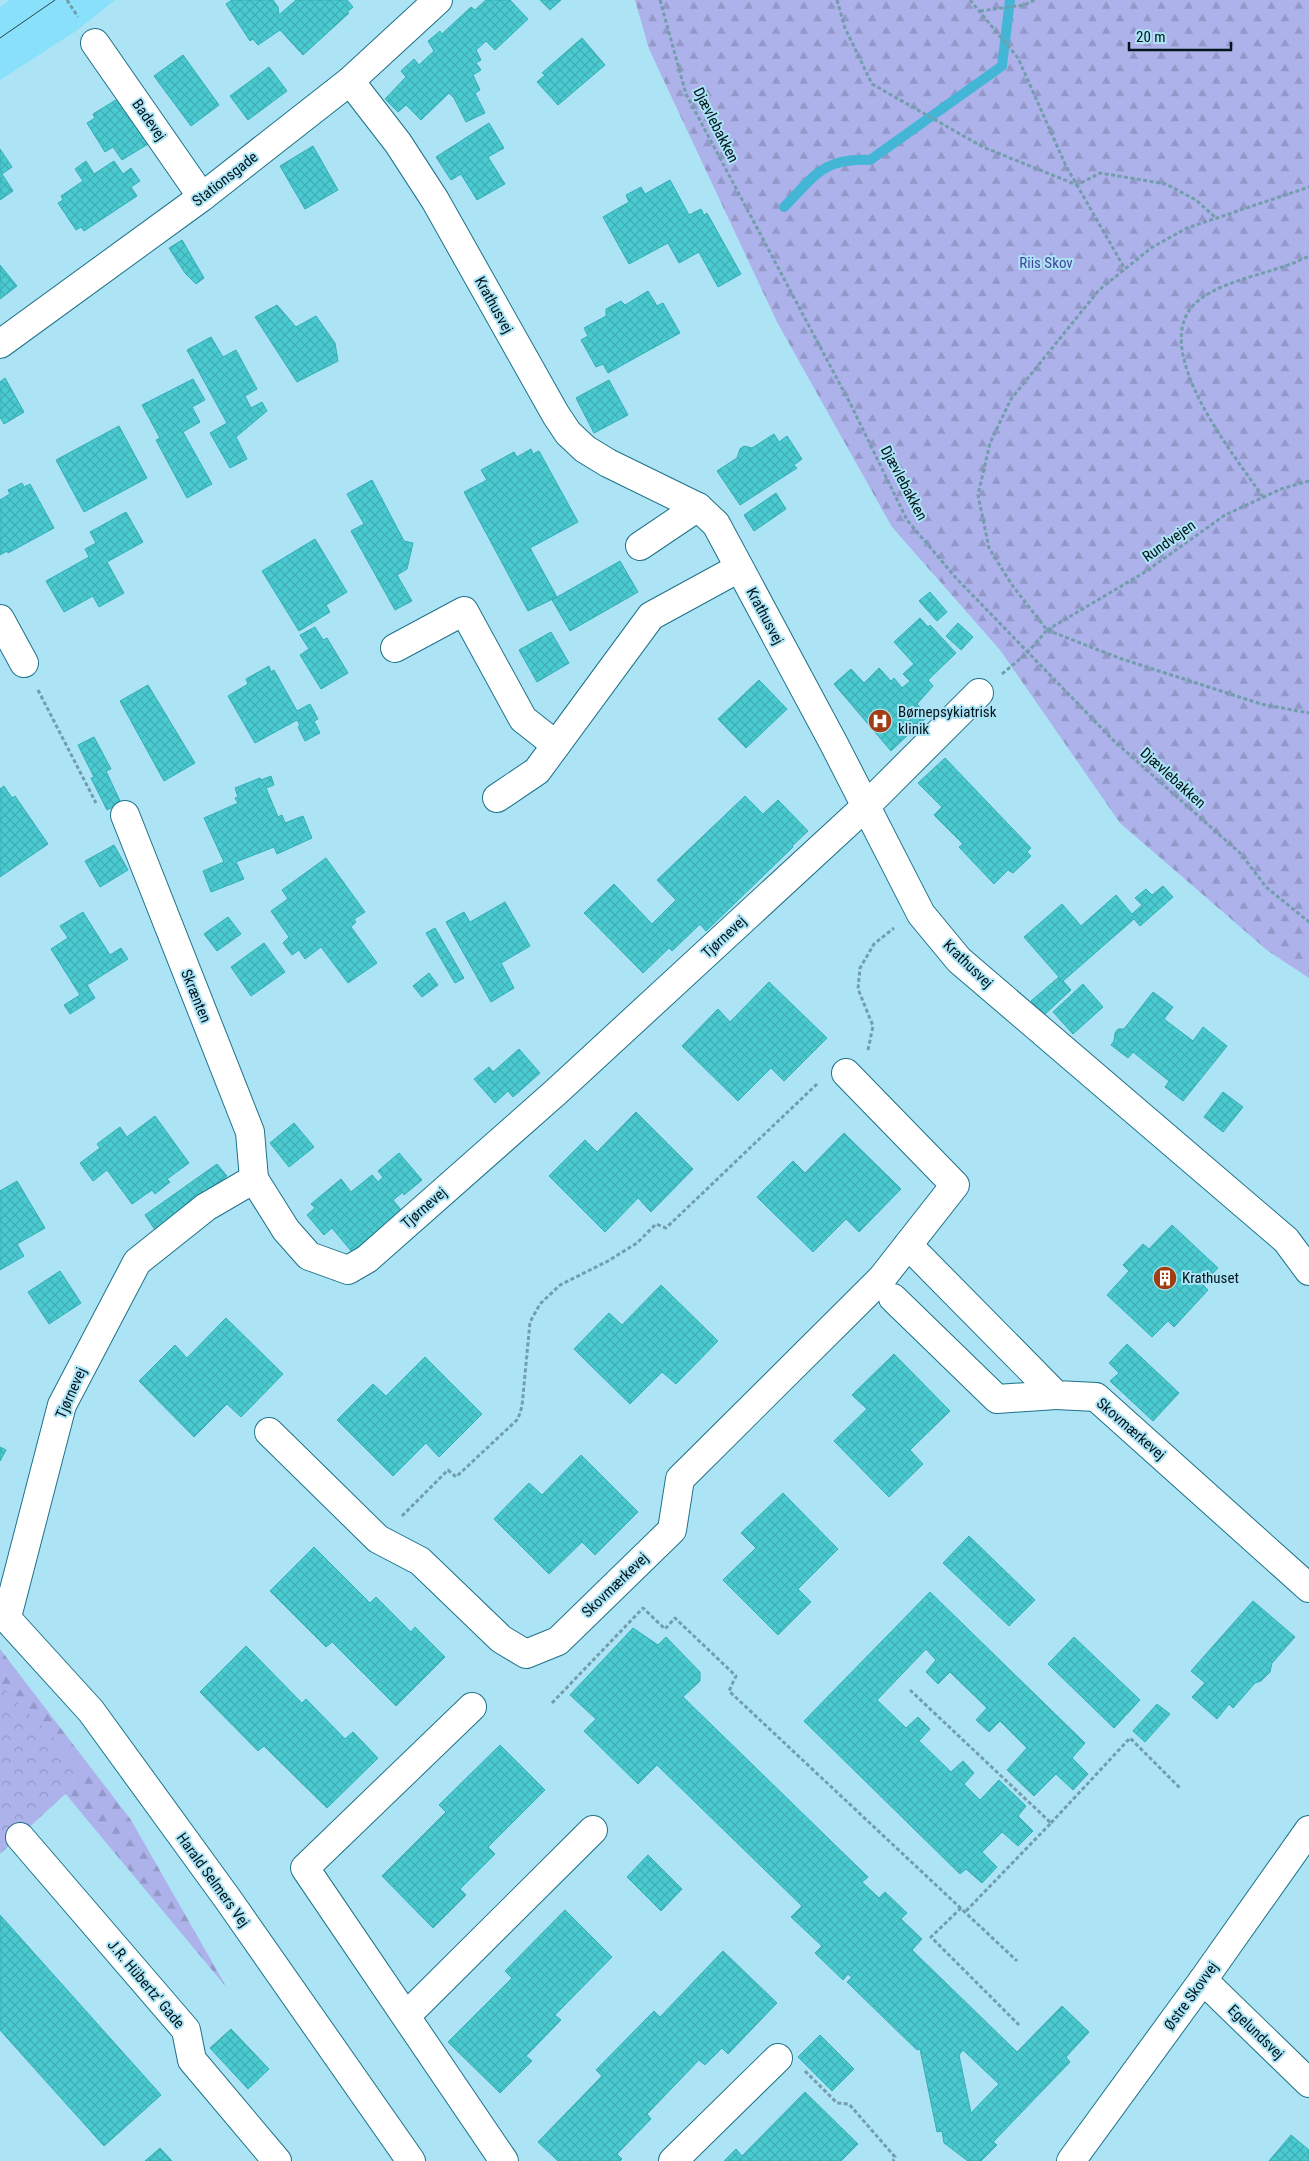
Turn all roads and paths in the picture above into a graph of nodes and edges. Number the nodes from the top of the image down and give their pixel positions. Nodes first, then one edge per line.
1 (438, 0) edge
2 (660, 0) edge
3 (837, 0) edge
4 (970, 0) edge
5 (1034, 0) edge
6 (980, 11) junction
7 (95, 43) dead end
8 (350, 81) junction
9 (1077, 185) junction
10 (1309, 187) edge
11 (202, 197) junction
12 (1216, 218) junction
13 (1309, 256) edge
14 (1125, 269) junction
15 (0, 344) edge
16 (1309, 481) edge
17 (1263, 497) junction
18 (698, 507) junction
19 (640, 546) dead end
20 (739, 568) junction
21 (0, 619) edge
22 (1047, 630) junction
23 (395, 648) dead end
24 (1027, 653) junction
25 (24, 664) joint
26 (979, 693) joint
27 (1309, 713) edge
28 (556, 745) junction
29 (497, 798) dead end
30 (865, 806) junction
31 (125, 815) joint
32 (921, 914) junction
33 (1309, 922) edge
34 (846, 1073) junction
35 (254, 1179) junction
36 (908, 1245) junction
37 (1309, 1271) edge
38 (893, 1298) dead end
39 (1056, 1395) junction
40 (269, 1432) dead end
41 (378, 1540) junction
42 (1309, 1588) edge
43 (4, 1614) edge
44 (910, 1690) dead end
45 (552, 1703) dead end
46 (472, 1707) dead end
47 (1181, 1789) dead end
48 (1051, 1823) junction
49 (593, 1830) dead end
50 (1309, 1830) edge
51 (20, 1837) dead end
52 (961, 1908) junction
53 (965, 1912) junction
54 (1017, 1961) dead end
55 (1203, 1980) junction
56 (406, 2016) junction
57 (1019, 2025) dead end
58 (778, 2058) joint
59 (1309, 2083) edge
60 (277, 2161) edge
61 (410, 2161) edge
62 (504, 2161) edge
63 (673, 2161) edge
64 (893, 2161) edge
65 (1071, 2161) edge

1 - 8 street, Stationsgade
2 - 24 path, Djævlebakken
3 - 9 path
4 - 6 path
5 - 6 path
6 - 9 path
7 - 11 street, Badevej
8 - 11 street, Stationsgade
8 - 18 street, Krathusvej
9 - 12 path
9 - 14 path
10 - 12 path
11 - 15 street, Stationsgade
12 - 14 path
13 - 17 path
14 - 22 path
16 - 17 path, Rundvejen
17 - 22 path, Rundvejen
18 - 19 street
18 - 20 street, Krathusvej
20 - 28 street
20 - 30 street, Krathusvej
21 - 25 street
22 - 24 path, Rundvejen
22 - 27 path
23 - 28 street
24 - 26 path, Rundvejen
24 - 33 path, Djævlebakken
25 - 31 path
26 - 30 street, Tjørnevej
28 - 29 street
30 - 32 street, Krathusvej
30 - 35 street, Tjørnevej
31 - 35 street, Skrænten
32 - 34 path
32 - 37 street, Krathusvej
34 - 36 street, Skovmærkevej
34 - 41 path
35 - 43 street, Tjørnevej
36 - 39 street
36 - 41 street, Skovmærkevej
38 - 39 street, Skovmærkevej
39 - 42 street, Skovmærkevej
40 - 41 street, Skovmærkevej
43 - 61 street, Harald Selmers Vej
44 - 48 path
45 - 52 path
46 - 56 street
47 - 48 path
48 - 53 path
49 - 56 street
50 - 55 street, Østre Skovvej
51 - 60 street, J.R. Hübertz' Gade
52 - 53 path
52 - 57 path
53 - 54 path
55 - 59 street, Egelundsvej
55 - 65 street, Østre Skovvej
56 - 62 street
58 - 63 street
58 - 64 path

